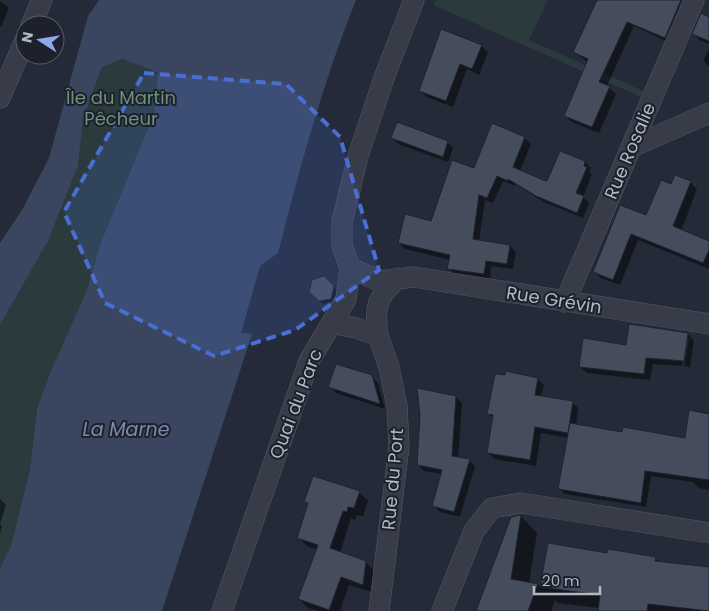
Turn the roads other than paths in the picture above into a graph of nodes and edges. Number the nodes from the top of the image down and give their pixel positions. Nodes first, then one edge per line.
1 (42, 0) edge
2 (414, 0) edge
3 (694, 0) edge
4 (35, 15) edge
5 (15, 63) edge
6 (0, 98) edge
7 (709, 113) edge
8 (632, 147) junction
9 (350, 268) junction
10 (398, 278) junction
11 (565, 302) junction
12 (332, 323) junction
13 (709, 324) edge
14 (378, 336) junction
15 (709, 533) edge
16 (222, 611) edge
17 (378, 611) edge
18 (442, 611) edge

1 - 4 street
2 - 9 street, Quai du Parc
3 - 8 street, Rue Rosalie
5 - 6 street
7 - 8 street
8 - 11 street, Rue Rosalie
9 - 10 street, Rue Grévin
9 - 12 street, Quai du Parc
10 - 11 street, Rue Grévin
10 - 14 street
11 - 13 street, Rue Grévin
12 - 14 street
12 - 16 street, Quai du Parc
14 - 17 street, Rue du Port
15 - 18 street

